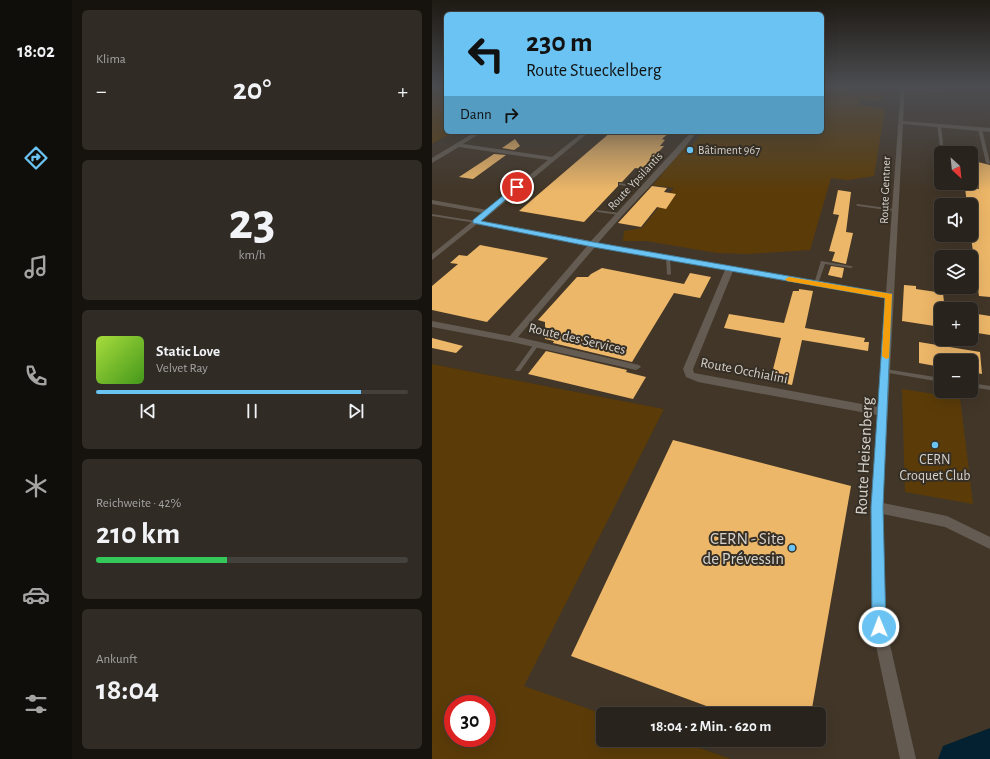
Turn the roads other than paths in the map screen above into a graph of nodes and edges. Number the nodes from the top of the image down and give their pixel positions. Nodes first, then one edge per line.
1 (900, 122) joint
2 (938, 125) junction
3 (980, 129) junction
4 (990, 130) edge
5 (476, 134) edge
6 (583, 134) edge
7 (692, 134) edge
8 (458, 145) junction
9 (941, 146) edge
10 (552, 159) junction
11 (432, 161) edge
12 (988, 163) dead end
13 (620, 184) dead end
14 (644, 188) junction
15 (432, 202) edge
16 (858, 205) dead end
17 (894, 210) junction
18 (598, 211) dead end
19 (488, 212) junction
20 (619, 214) junction
21 (432, 215) edge
22 (476, 222) junction
23 (593, 244) junction
24 (668, 257) junction
25 (432, 258) edge
26 (852, 267) dead end
27 (730, 268) junction
28 (670, 274) dead end
29 (816, 284) junction
30 (889, 296) junction
31 (432, 324) edge
32 (512, 339) junction
33 (536, 345) junction
34 (636, 367) dead end
35 (518, 370) dead end
36 (885, 371) junction
37 (934, 379) edge
38 (978, 386) edge
39 (990, 388) edge
40 (882, 412) junction
41 (877, 507) junction
42 (990, 543) edge
43 (908, 759) edge

1 - 2 street
1 - 17 street, Route Gentner
2 - 3 street
2 - 9 lane
3 - 4 street
3 - 12 lane
5 - 8 street
6 - 10 street
7 - 14 street, Route Ypsilantis
8 - 10 street
8 - 11 street
10 - 19 street
13 - 14 lane
14 - 20 street, Route Ypsilantis
15 - 19 street
16 - 17 lane
17 - 30 street, Route Gentner
18 - 20 lane
19 - 22 street
20 - 23 street, Route Ypsilantis
21 - 22 lane
22 - 23 street
22 - 25 street
23 - 24 street
23 - 32 street, Route des Services
24 - 27 street
24 - 28 lane
26 - 29 lane
27 - 29 street
27 - 40 street, Route Occhialini
29 - 30 street
30 - 36 street, Route Heisenberg
31 - 32 street, Route des Services
32 - 33 street, Route des Services
33 - 34 street, Route des Services
33 - 35 lane
36 - 37 lane
36 - 40 street, Route Heisenberg
38 - 39 lane
40 - 41 street, Route Heisenberg
41 - 42 street
41 - 43 street, Route Heisenberg

